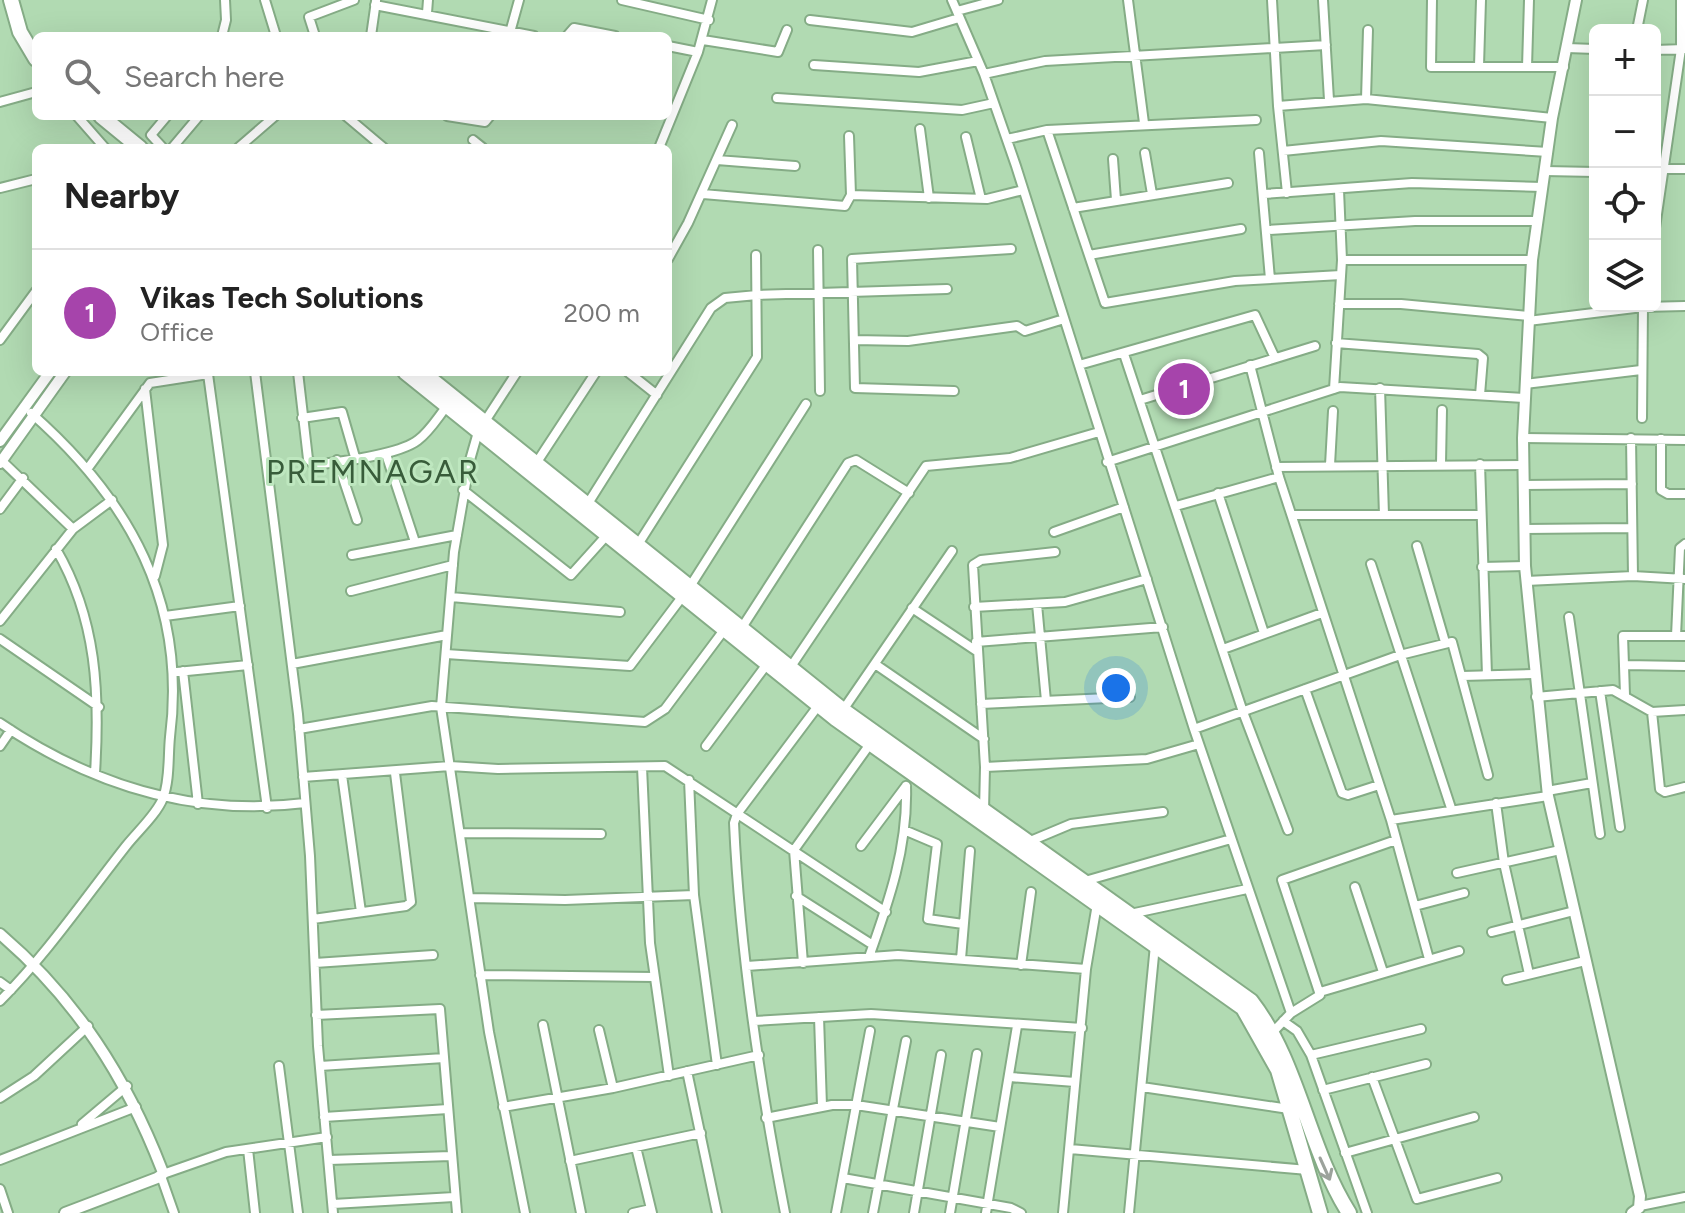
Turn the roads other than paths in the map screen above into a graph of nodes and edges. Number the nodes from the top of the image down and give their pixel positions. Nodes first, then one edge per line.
1 (11, 0) edge
2 (225, 0) edge
3 (265, 0) edge
4 (354, 0) edge
5 (428, 0) edge
6 (519, 0) edge
7 (622, 0) edge
8 (712, 0) edge
9 (952, 0) edge
10 (998, 0) edge
11 (1128, 0) edge
12 (1272, 0) edge
13 (1323, 0) edge
14 (1432, 0) edge
15 (1481, 0) edge
16 (1529, 0) edge
17 (1576, 0) edge
18 (1643, 0) edge
19 (1681, 0) edge
20 (376, 2) edge
21 (427, 13) junction
22 (958, 15) junction
23 (709, 20) junction
24 (810, 20) dead end
25 (1638, 24) edge
26 (787, 30) dead end
27 (1368, 30) dead end
28 (223, 32) edge
29 (275, 32) edge
30 (314, 32) edge
31 (372, 32) edge
32 (506, 32) edge
33 (510, 32) edge
34 (570, 32) edge
35 (594, 32) edge
36 (703, 40) junction
37 (1326, 45) junction
38 (672, 47) edge
39 (1567, 48) junction
40 (1274, 49) junction
41 (1589, 49) edge
42 (1683, 49) edge
43 (1661, 50) edge
44 (32, 52) edge
45 (698, 52) junction
46 (1135, 57) junction
47 (978, 61) junction
48 (814, 65) dead end
49 (1479, 66) junction
50 (1527, 67) junction
51 (1564, 67) junction
52 (984, 74) junction
53 (32, 93) edge
54 (777, 98) dead end
55 (1366, 99) junction
56 (1329, 100) junction
57 (0, 102) edge
58 (994, 103) junction
59 (1278, 106) junction
60 (672, 110) edge
61 (1552, 118) junction
62 (80, 120) edge
63 (106, 120) edge
64 (164, 120) edge
65 (196, 120) edge
66 (270, 120) edge
67 (351, 120) edge
68 (669, 120) edge
69 (1256, 120) dead end
70 (1144, 123) junction
71 (732, 125) dead end
72 (920, 129) dead end
73 (1047, 130) junction
74 (849, 136) dead end
75 (966, 137) dead end
76 (1007, 139) junction
77 (473, 140) dead end
78 (102, 144) edge
79 (135, 144) edge
80 (159, 144) edge
81 (175, 144) edge
82 (243, 144) edge
83 (379, 144) edge
84 (478, 144) edge
85 (660, 144) edge
86 (1283, 151) junction
87 (1548, 152) junction
88 (1145, 153) dead end
89 (1259, 153) dead end
90 (1113, 159) dead end
91 (717, 160) junction
92 (795, 166) dead end
93 (1660, 168) edge
94 (1661, 169) edge
95 (1685, 169) edge
96 (1545, 171) junction
97 (1589, 172) edge
98 (32, 180) edge
99 (1228, 183) dead end
100 (1542, 187) junction
101 (0, 188) edge
102 (1023, 190) junction
103 (1339, 190) junction
104 (1287, 193) junction
105 (703, 194) junction
106 (1152, 194) junction
107 (1264, 194) junction
108 (851, 195) junction
109 (929, 198) junction
110 (981, 199) junction
111 (1116, 200) junction
112 (1073, 208) junction
113 (1538, 221) junction
114 (1342, 225) junction
115 (1241, 229) dead end
116 (1268, 230) junction
117 (1011, 249) dead end
118 (818, 250) dead end
119 (672, 252) edge
120 (756, 255) dead end
121 (1089, 255) junction
122 (1342, 260) junction
123 (1532, 260) junction
124 (1341, 275) junction
125 (1270, 279) junction
126 (947, 289) dead end
127 (853, 294) junction
128 (757, 295) junction
129 (817, 295) junction
130 (32, 296) edge
131 (1339, 304) junction
132 (1685, 306) edge
133 (1661, 307) edge
134 (1591, 312) edge
135 (1643, 312) edge
136 (1528, 318) junction
137 (1064, 319) junction
138 (0, 340) edge
139 (854, 340) junction
140 (1336, 343) junction
141 (1315, 346) dead end
142 (1124, 354) junction
143 (1275, 358) junction
144 (1079, 365) junction
145 (1250, 365) junction
146 (1641, 370) junction
147 (672, 372) edge
148 (47, 376) edge
149 (62, 376) edge
150 (198, 376) edge
151 (209, 376) edge
152 (256, 376) edge
153 (298, 376) edge
154 (410, 376) edge
155 (426, 376) edge
156 (514, 376) edge
157 (593, 376) edge
158 (633, 376) edge
159 (669, 376) edge
160 (1525, 384) junction
161 (145, 388) junction
162 (1380, 388) junction
163 (1334, 389) junction
164 (820, 391) dead end
165 (954, 391) dead end
166 (657, 395) junction
167 (1480, 395) junction
168 (1524, 398) junction
169 (1140, 400) junction
170 (806, 404) dead end
171 (447, 406) junction
172 (24, 408) junction
173 (1442, 410) dead end
174 (1264, 411) junction
175 (1333, 411) dead end
176 (34, 415) junction
177 (302, 418) junction
178 (1642, 418) dead end
179 (481, 427) junction
180 (1099, 432) junction
181 (1523, 438) junction
182 (1631, 438) junction
183 (1661, 439) junction
184 (1685, 440) edge
185 (0, 441) edge
186 (1154, 445) junction
187 (386, 454) junction
188 (355, 457) junction
189 (337, 460) junction
190 (1, 462) edge
191 (1107, 462) junction
192 (1441, 463) junction
193 (1381, 464) junction
194 (1480, 464) junction
195 (535, 465) junction
196 (1330, 465) junction
197 (1523, 465) junction
198 (88, 468) junction
199 (1278, 472) junction
200 (23, 478) junction
201 (1632, 484) junction
202 (1524, 485) junction
203 (463, 490) junction
204 (909, 493) junction
205 (1218, 493) junction
206 (1685, 494) edge
207 (112, 500) junction
208 (587, 505) junction
209 (1176, 506) junction
210 (1124, 507) junction
211 (0, 509) edge
212 (1292, 515) junction
213 (1384, 515) junction
214 (1481, 515) junction
215 (357, 520) dead end
216 (1631, 528) junction
217 (73, 529) junction
218 (1524, 529) junction
219 (1054, 532) dead end
220 (457, 535) junction
221 (607, 535) junction
222 (415, 542) junction
223 (1685, 544) edge
224 (637, 546) junction
225 (1417, 546) dead end
226 (56, 549) junction
227 (952, 551) dead end
228 (1055, 552) dead end
229 (352, 555) dead end
230 (1371, 564) dead end
231 (453, 565) junction
232 (1525, 566) junction
233 (1482, 567) junction
234 (155, 576) junction
235 (1633, 576) junction
236 (1147, 579) junction
237 (1682, 579) edge
238 (1526, 581) junction
239 (351, 591) dead end
240 (686, 593) junction
241 (451, 597) junction
242 (1037, 604) junction
243 (240, 606) junction
244 (974, 607) junction
245 (912, 608) junction
246 (620, 612) dead end
247 (1322, 613) junction
248 (165, 616) junction
249 (1569, 617) dead end
250 (0, 621) edge
251 (1163, 627) junction
252 (741, 629) junction
253 (724, 630) junction
254 (1264, 633) junction
255 (447, 635) junction
256 (1680, 636) edge
257 (1040, 638) junction
258 (0, 639) edge
259 (976, 642) junction
260 (1445, 642) junction
261 (1223, 649) junction
262 (978, 652) junction
263 (446, 654) junction
264 (1400, 655) junction
265 (292, 664) junction
266 (767, 664) junction
267 (875, 664) junction
268 (248, 665) junction
269 (1625, 665) junction
270 (1685, 666) edge
271 (790, 669) junction
272 (183, 671) junction
273 (172, 673) junction
274 (1533, 674) junction
275 (1342, 675) junction
276 (1487, 675) junction
277 (1462, 676) junction
278 (1305, 689) junction
279 (1600, 691) junction
280 (1577, 693) junction
281 (1625, 695) junction
282 (1130, 697) dead end
283 (1536, 697) junction
284 (822, 701) junction
285 (1046, 701) junction
286 (981, 704) junction
287 (99, 707) junction
288 (441, 707) junction
289 (843, 710) junction
290 (1685, 710) edge
291 (1243, 712) junction
292 (1652, 712) junction
293 (0, 723) edge
294 (299, 729) junction
295 (1194, 729) junction
296 (11, 730) junction
297 (984, 739) junction
298 (870, 744) junction
299 (1199, 744) junction
300 (0, 746) edge
301 (706, 746) dead end
302 (450, 766) junction
303 (642, 767) junction
304 (985, 767) junction
305 (95, 773) junction
306 (395, 773) junction
307 (342, 775) junction
308 (1488, 775) dead end
309 (303, 777) junction
310 (689, 780) junction
311 (909, 781) junction
312 (1592, 783) junction
313 (1379, 785) junction
314 (1685, 787) edge
315 (1548, 793) junction
316 (163, 798) junction
317 (305, 803) junction
318 (1496, 803) junction
319 (198, 804) junction
320 (267, 808) junction
321 (1451, 808) junction
322 (984, 811) junction
323 (1163, 812) dead end
324 (737, 814) junction
325 (1391, 820) junction
326 (1620, 827) dead end
327 (904, 830) junction
328 (1288, 830) dead end
329 (462, 833) junction
330 (601, 834) dead end
331 (1600, 834) dead end
332 (1231, 839) junction
333 (1396, 840) junction
334 (1027, 843) junction
335 (861, 846) dead end
336 (794, 850) junction
337 (1560, 850) junction
338 (970, 851) dead end
339 (1504, 863) junction
340 (1457, 873) dead end
341 (1084, 881) junction
342 (1355, 887) dead end
343 (1247, 889) junction
344 (1031, 892) dead end
345 (1464, 893) dead end
346 (694, 895) junction
347 (796, 896) junction
348 (470, 898) junction
349 (647, 898) junction
350 (1100, 899) junction
351 (1415, 906) junction
352 (1574, 911) junction
353 (361, 912) junction
354 (886, 912) junction
355 (1129, 914) junction
356 (313, 919) junction
357 (963, 924) junction
358 (1518, 926) junction
359 (1492, 932) dead end
360 (0, 934) edge
361 (1155, 944) junction
362 (873, 945) junction
363 (1459, 951) dead end
364 (433, 955) dead end
365 (869, 957) junction
366 (961, 959) junction
367 (1429, 959) junction
368 (1585, 961) junction
369 (34, 963) junction
370 (315, 963) junction
371 (803, 963) junction
372 (1021, 965) junction
373 (747, 966) junction
374 (1086, 969) junction
375 (1383, 972) junction
376 (1529, 974) junction
377 (480, 975) junction
378 (654, 977) junction
379 (1507, 980) dead end
380 (0, 982) edge
381 (11, 990) junction
382 (1320, 992) junction
383 (0, 1001) edge
384 (1291, 1013) junction
385 (316, 1015) junction
386 (819, 1017) junction
387 (754, 1021) junction
388 (1283, 1021) junction
389 (543, 1025) dead end
390 (88, 1026) junction
391 (1017, 1026) junction
392 (1082, 1028) junction
393 (1421, 1029) dead end
394 (599, 1030) dead end
395 (870, 1031) dead end
396 (1272, 1033) junction
397 (906, 1041) dead end
398 (977, 1054) dead end
399 (759, 1055) junction
400 (941, 1055) dead end
401 (1311, 1055) junction
402 (444, 1058) junction
403 (1426, 1064) dead end
404 (717, 1065) junction
405 (279, 1066) dead end
406 (320, 1066) junction
407 (687, 1071) junction
408 (669, 1076) junction
409 (1010, 1077) junction
410 (1372, 1077) junction
411 (1075, 1082) junction
412 (127, 1086) junction
413 (1142, 1087) junction
414 (613, 1088) junction
415 (1323, 1090) junction
416 (0, 1098) edge
417 (558, 1099) junction
418 (856, 1105) junction
419 (822, 1106) junction
420 (136, 1107) junction
421 (503, 1107) junction
422 (448, 1109) junction
423 (1290, 1109) junction
424 (890, 1110) junction
425 (930, 1116) junction
426 (324, 1117) junction
427 (1474, 1117) dead end
428 (766, 1118) junction
429 (965, 1121) junction
430 (1000, 1127) junction
431 (76, 1130) junction
432 (701, 1133) junction
433 (327, 1137) junction
434 (1394, 1138) junction
435 (290, 1143) junction
436 (636, 1147) junction
437 (248, 1149) junction
438 (1070, 1149) junction
439 (1345, 1153) junction
440 (1134, 1154) junction
441 (451, 1156) junction
442 (0, 1160) edge
443 (329, 1160) junction
444 (570, 1161) junction
445 (1308, 1170) junction
446 (162, 1175) junction
447 (843, 1178) junction
448 (1497, 1178) dead end
449 (878, 1184) junction
450 (0, 1189) edge
451 (918, 1192) junction
452 (454, 1197) junction
453 (1685, 1197) edge
454 (952, 1198) junction
455 (987, 1208) edge
456 (333, 1209) edge
457 (1636, 1210) edge
458 (651, 1211) edge
459 (8, 1213) edge
460 (68, 1213) edge
461 (174, 1213) edge
462 (255, 1213) edge
463 (298, 1213) edge
464 (457, 1213) edge
465 (525, 1213) edge
466 (581, 1213) edge
467 (633, 1213) edge
468 (717, 1213) edge
469 (785, 1213) edge
470 (836, 1213) edge
471 (873, 1213) edge
472 (914, 1213) edge
473 (950, 1213) edge
474 (1021, 1213) edge
475 (1063, 1213) edge
476 (1129, 1213) edge
477 (1320, 1213) edge
478 (1349, 1213) edge
479 (1367, 1213) edge

1 - 44 highway
2 - 28 street
3 - 29 street
4 - 30 street
5 - 21 street
6 - 33 street
7 - 23 street
8 - 23 street
9 - 22 street
10 - 22 street
11 - 46 street
12 - 40 street
13 - 37 street
14 - 49 street
15 - 49 street
16 - 50 street
17 - 39 street
18 - 25 street
19 - 42 street
20 - 21 street
20 - 31 street
21 - 32 street
22 - 24 street
22 - 47 street
23 - 36 street
26 - 36 street
27 - 55 street
34 - 35 street
36 - 45 street
37 - 40 street
37 - 56 street
38 - 45 street
39 - 41 street
39 - 51 street
40 - 46 street
40 - 59 street
42 - 43 street
42 - 93 street
45 - 60 street
46 - 52 street
46 - 70 street
47 - 48 street
47 - 52 street
49 - 50 street
50 - 51 street
51 - 61 street
52 - 58 street
53 - 57 street
54 - 58 street
55 - 56 street
55 - 61 street
56 - 59 street
58 - 76 street
59 - 86 street
61 - 87 street
62 - 78 street
63 - 79 highway
64 - 80 street
65 - 81 street
66 - 82 street
67 - 83 street
68 - 85 street
69 - 70 street
70 - 73 street
71 - 91 street
72 - 109 street
73 - 76 street
73 - 112 street
74 - 108 street
75 - 110 street
76 - 102 street
77 - 84 street
86 - 87 street
86 - 104 street
87 - 96 street
88 - 106 street
89 - 107 street
90 - 111 street
91 - 92 street
91 - 105 street
94 - 95 street
96 - 97 street
96 - 100 street
98 - 101 street
99 - 106 street
100 - 103 street
100 - 113 street
102 - 110 street
102 - 137 street
103 - 104 street
103 - 114 street
104 - 107 street
105 - 108 street
105 - 119 street
106 - 111 street
107 - 116 street
108 - 109 street
109 - 110 street
111 - 112 street
112 - 121 street
113 - 114 street
113 - 123 street
114 - 116 street
114 - 122 street
115 - 121 street
116 - 125 street
117 - 127 street
118 - 129 street
120 - 128 street
121 - 125 street
122 - 123 street
122 - 124 street
123 - 136 street
124 - 125 street
124 - 131 street
126 - 127 street
127 - 129 street
127 - 139 street
128 - 129 street
128 - 147 street
128 - 224 street
129 - 164 street
130 - 138 street
131 - 136 street
131 - 140 street
132 - 133 street
134 - 136 street
135 - 146 street
136 - 160 street
137 - 139 street
137 - 144 street
139 - 165 street
140 - 163 street
140 - 167 street
141 - 143 street
142 - 143 street
142 - 144 street
142 - 169 street
143 - 145 street
144 - 180 street
145 - 169 street
145 - 174 street
146 - 160 street
146 - 178 street
148 - 172 street
149 - 176 street
150 - 161 street
151 - 243 street
152 - 265 street
153 - 177 street
154 - 171 highway
155 - 179 highway
156 - 179 street
157 - 195 street
158 - 166 street
159 - 166 street
160 - 168 street
161 - 198 street
161 - 234 street
162 - 163 street
162 - 167 street
162 - 193 street
163 - 174 street
166 - 208 street
167 - 168 street
168 - 181 street
169 - 186 street
170 - 240 street
171 - 179 highway
171 - 187 street
172 - 176 street
172 - 185 street
173 - 192 street
174 - 186 street
174 - 199 street
175 - 196 street
176 - 190 street
176 - 198 street
177 - 188 street
177 - 189 street
179 - 195 highway
179 - 203 street
179 - 221 highway
180 - 191 street
180 - 204 street
181 - 182 street
181 - 197 street
182 - 183 street
182 - 201 street
183 - 184 street
183 - 206 street
186 - 191 street
186 - 209 street
187 - 188 street
187 - 222 street
188 - 189 street
189 - 215 street
190 - 200 street
191 - 210 street
192 - 193 street
192 - 194 street
193 - 196 street
193 - 213 street
194 - 197 street
194 - 214 street
195 - 208 highway
196 - 199 street
197 - 202 street
198 - 207 street
199 - 205 street
199 - 212 street
200 - 211 street
200 - 217 street
201 - 202 street
201 - 216 street
202 - 218 street
203 - 220 street
203 - 221 street
204 - 252 street
204 - 271 street
205 - 209 street
205 - 254 street
207 - 217 street
207 - 234 street
208 - 224 highway
209 - 261 street
210 - 219 street
210 - 236 street
212 - 213 street
212 - 247 street
213 - 214 street
214 - 233 street
216 - 218 street
216 - 235 street
217 - 226 street
218 - 232 street
220 - 222 street
220 - 231 street
221 - 240 highway
222 - 229 street
223 - 237 street
224 - 240 highway
225 - 260 street
226 - 250 street
226 - 287 street
227 - 245 street
228 - 244 street
230 - 264 street
231 - 239 street
231 - 241 street
232 - 233 street
232 - 238 street
233 - 276 street
234 - 248 street
235 - 237 street
235 - 238 street
236 - 242 street
236 - 251 street
237 - 256 street
238 - 274 street
240 - 252 highway
240 - 253 highway
240 - 263 street
241 - 246 street
241 - 255 street
242 - 244 street
242 - 257 street
243 - 248 street
243 - 268 street
244 - 259 street
245 - 262 street
245 - 267 street
247 - 254 street
247 - 275 street
248 - 273 street
249 - 280 street
251 - 257 street
251 - 295 street
252 - 271 highway
253 - 266 highway
253 - 288 street
254 - 261 street
255 - 263 street
255 - 265 street
256 - 269 street
257 - 259 street
257 - 285 street
258 - 287 street
259 - 262 street
260 - 264 street
260 - 277 street
261 - 291 street
262 - 286 street
263 - 288 street
264 - 275 street
264 - 321 street
265 - 294 street
266 - 284 highway
266 - 301 street
267 - 289 street
267 - 297 street
268 - 272 street
268 - 320 street
269 - 270 street
269 - 281 street
271 - 284 highway
272 - 273 street
272 - 319 street
273 - 316 street
274 - 276 street
274 - 283 street
275 - 278 street
275 - 313 street
276 - 277 street
277 - 308 street
278 - 291 street
278 - 313 street
279 - 280 street
279 - 281 street
279 - 326 street
280 - 283 street
280 - 312 street
281 - 292 street
282 - 285 street
283 - 315 street
284 - 289 highway
284 - 298 highway
284 - 324 street
285 - 286 street
286 - 297 street
287 - 305 street
288 - 294 street
288 - 302 street
289 - 322 highway
290 - 292 street
291 - 295 street
291 - 328 street
292 - 314 street
293 - 296 street
294 - 309 street
295 - 299 street
296 - 300 street
296 - 305 street
297 - 304 street
298 - 311 highway
298 - 336 street
299 - 304 street
299 - 332 street
302 - 303 street
302 - 306 street
302 - 329 street
303 - 310 street
303 - 349 street
304 - 322 street
305 - 316 street
306 - 307 street
306 - 353 street
307 - 309 street
307 - 353 street
309 - 317 street
310 - 324 street
310 - 346 street
311 - 327 street
311 - 335 street
311 - 350 highway
312 - 315 street
312 - 331 street
313 - 325 street
315 - 318 street
315 - 337 street
316 - 319 street
316 - 369 street
317 - 320 street
317 - 356 street
318 - 321 street
318 - 339 street
319 - 320 street
321 - 325 street
322 - 334 highway
323 - 334 street
324 - 336 street
324 - 373 street
325 - 333 street
327 - 354 street
327 - 357 street
329 - 330 street
329 - 348 street
332 - 341 street
332 - 343 street
333 - 351 street
333 - 382 street
334 - 341 highway
336 - 347 street
336 - 354 street
337 - 339 street
337 - 352 street
338 - 357 street
339 - 340 street
339 - 358 street
341 - 350 highway
342 - 375 street
343 - 355 street
343 - 384 street
344 - 372 street
345 - 351 street
346 - 349 street
346 - 404 street
347 - 362 street
347 - 371 street
348 - 349 street
348 - 377 street
349 - 378 street
350 - 355 highway
350 - 361 highway
350 - 374 street
351 - 367 street
352 - 358 street
352 - 368 street
353 - 356 street
354 - 362 street
355 - 396 highway
356 - 370 street
357 - 366 street
358 - 359 street
358 - 376 street
360 - 369 street
361 - 413 street
361 - 423 highway
362 - 365 street
363 - 367 street
364 - 370 street
365 - 366 street
365 - 371 street
366 - 372 street
367 - 375 street
368 - 376 street
368 - 457 street
369 - 381 street
369 - 390 street
370 - 385 street
371 - 373 street
372 - 374 street
373 - 387 street
374 - 392 street
375 - 382 street
376 - 379 street
377 - 378 street
377 - 421 street
378 - 408 street
380 - 381 street
381 - 383 street
382 - 384 street
384 - 388 street
385 - 402 street
385 - 406 street
386 - 387 street
386 - 391 street
386 - 419 street
387 - 399 street
388 - 396 street
388 - 401 street
389 - 417 street
390 - 412 street
390 - 416 street
391 - 392 street
391 - 409 street
392 - 411 street
393 - 401 street
394 - 414 street
395 - 418 street
396 -> 478 highway
397 - 424 street
398 - 429 street
399 - 404 street
399 - 428 street
400 - 425 street
401 - 415 street
402 - 406 street
402 - 422 street
403 - 410 street
404 - 407 street
405 - 435 street
406 - 426 street
407 - 408 street
407 - 432 street
408 - 414 street
409 - 411 street
409 - 430 street
410 - 415 street
410 - 434 street
411 - 438 street
412 - 420 street
412 - 431 street
413 - 423 street
413 - 440 street
414 - 417 street
415 - 439 street
417 - 421 street
417 - 444 street
418 - 419 street
418 - 424 street
418 - 447 street
419 - 428 street
420 - 431 street
420 - 446 street
421 - 465 street
422 - 426 street
422 - 441 street
423 - 445 highway
424 - 425 street
424 - 449 street
425 - 429 street
425 - 451 street
426 - 433 street
427 - 434 street
428 - 469 street
429 - 430 street
429 - 454 street
430 - 455 street
431 - 442 street
432 - 436 street
432 - 468 street
433 - 435 street
433 - 443 street
434 - 439 street
434 - 448 street
435 - 437 street
435 - 463 street
436 - 444 street
436 - 458 street
437 - 446 street
437 - 462 street
438 - 440 street
438 - 475 street
439 - 479 street
440 - 445 street
440 - 476 street
441 - 443 street
441 - 452 street
443 - 456 street
444 - 466 street
445 - 477 highway
446 - 460 street
446 - 461 street
447 - 449 street
447 - 470 street
449 - 451 street
449 - 471 street
450 - 459 street
451 - 454 street
451 - 472 street
452 - 456 street
452 - 464 street
453 - 457 street
454 - 455 street
454 - 473 street
455 - 474 street
458 - 467 street

